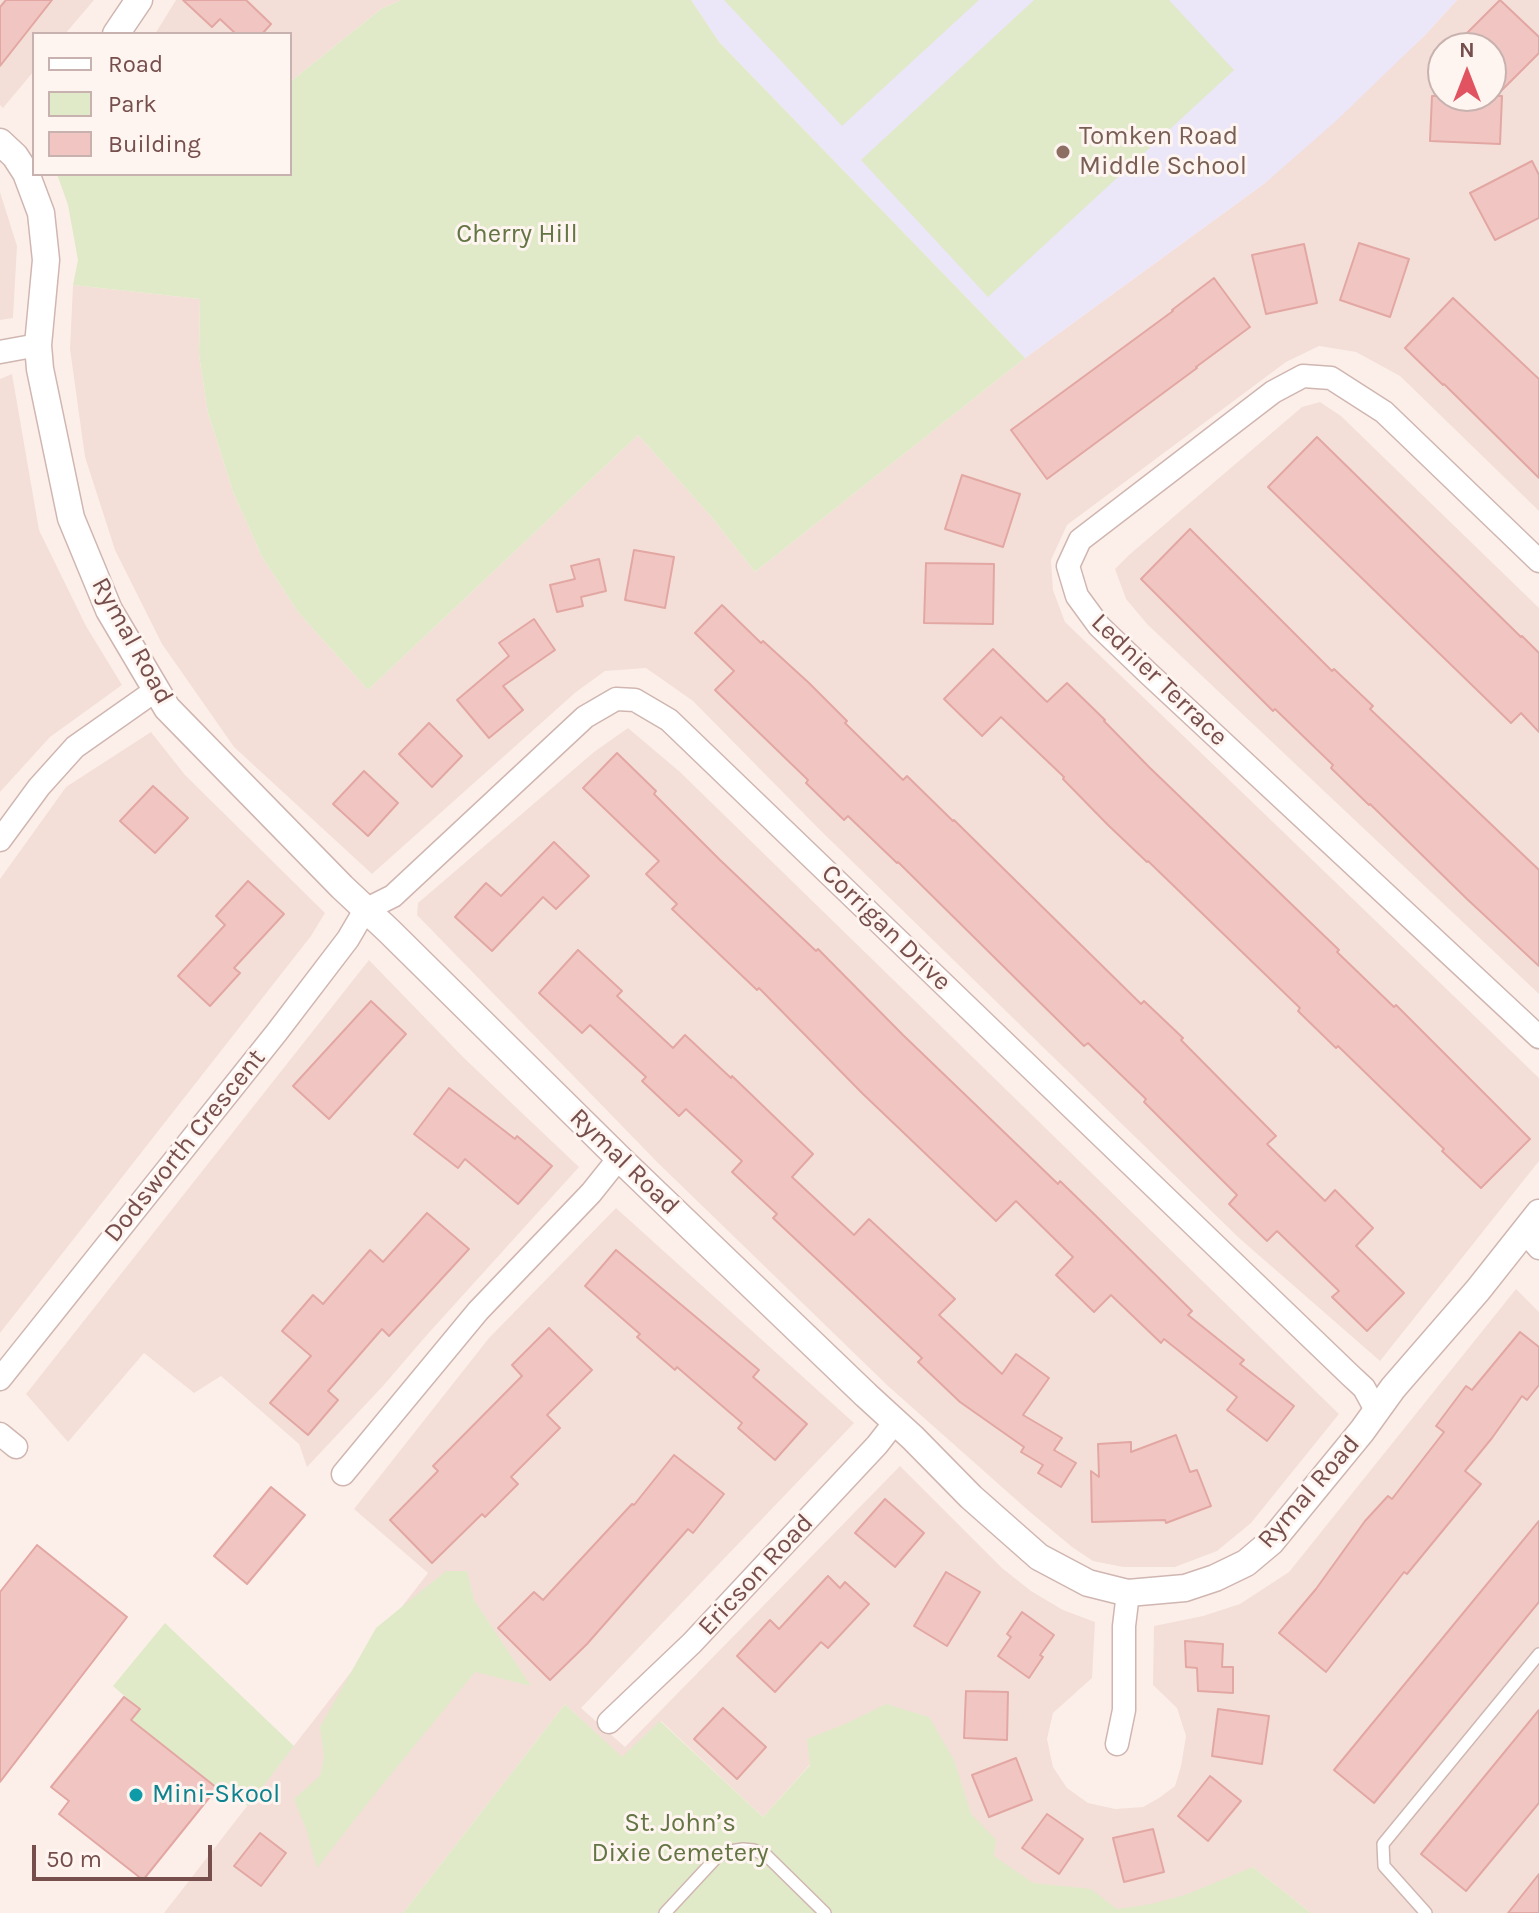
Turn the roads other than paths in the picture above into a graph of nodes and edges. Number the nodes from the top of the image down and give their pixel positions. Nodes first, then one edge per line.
1 (139, 0) edge
2 (117, 32) edge
3 (16, 147) edge
4 (38, 345) junction
5 (0, 352) edge
6 (1539, 561) edge
7 (156, 690) junction
8 (0, 840) edge
9 (365, 910) junction
10 (1539, 1037) edge
11 (619, 1158) junction
12 (1534, 1231) edge
13 (0, 1379) edge
14 (1376, 1410) junction
15 (895, 1422) junction
16 (343, 1474) dead end
17 (1128, 1593) junction
18 (1539, 1654) edge
19 (609, 1722) dead end
20 (1117, 1744) dead end
21 (665, 1913) edge
22 (825, 1913) edge
23 (1426, 1913) edge

1 - 2 street
3 - 4 street, Rymal Road
4 - 5 street
4 - 7 street, Rymal Road
6 - 10 street, Lednier Terrace
7 - 8 street
7 - 9 street, Rymal Road
9 - 11 street, Rymal Road
9 - 13 street, Dodsworth Crescent
9 - 14 street, Corrigan Drive
11 - 15 street, Rymal Road
11 - 16 street
12 - 14 street, Rymal Road
14 - 17 street, Rymal Road
15 - 17 street, Rymal Road
15 - 19 street, Ericson Road
17 - 20 street
18 - 23 lane
21 - 22 lane

